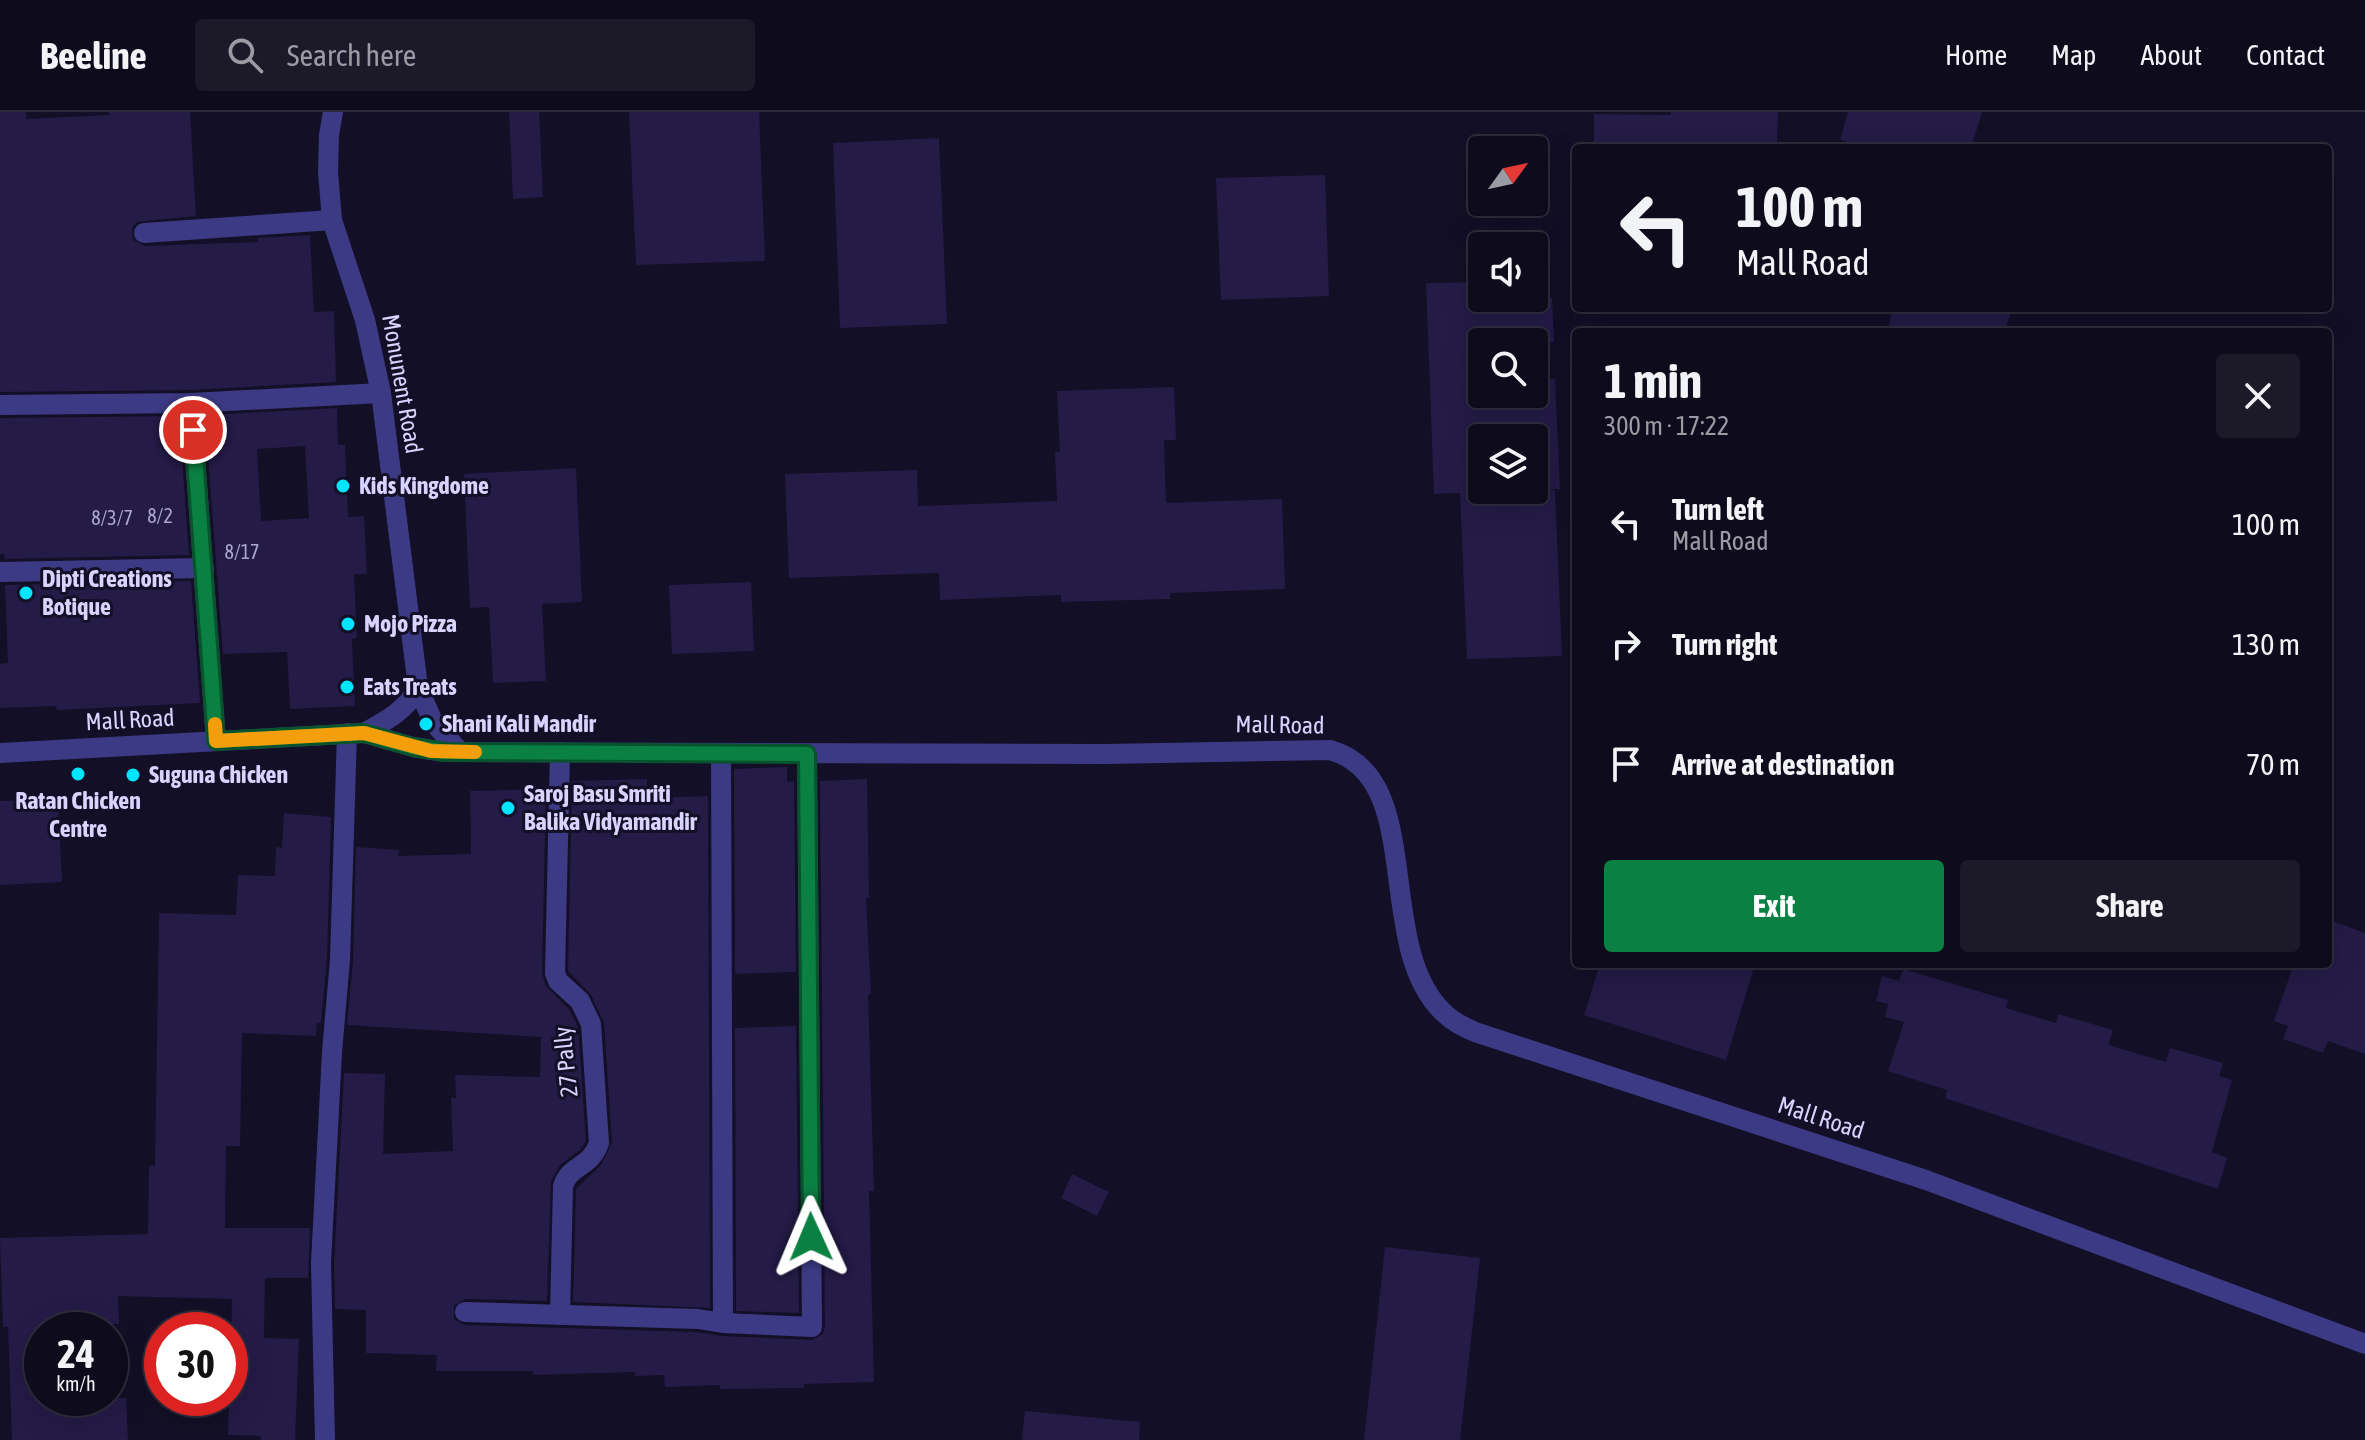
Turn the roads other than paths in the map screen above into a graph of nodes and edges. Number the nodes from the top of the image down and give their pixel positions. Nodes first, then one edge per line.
1 (333, 112) edge
2 (332, 220) junction
3 (144, 233) dead end
4 (381, 393) junction
5 (191, 403) junction
6 (0, 405) edge
7 (204, 568) junction
8 (0, 572) edge
9 (418, 687) junction
10 (356, 733) junction
11 (216, 741) junction
12 (460, 752) junction
13 (560, 752) junction
14 (0, 753) edge
15 (721, 753) junction
16 (807, 754) junction
17 (465, 1312) dead end
18 (560, 1315) junction
19 (723, 1323) junction
20 (2365, 1344) edge
21 (325, 1440) edge

1 - 2 street, Monunent Road
2 - 3 street
2 - 4 street, Monunent Road
4 - 5 street
4 - 9 street, Monunent Road
5 - 6 street
5 - 7 street
7 - 8 street
7 - 11 street
9 - 10 street
9 - 12 street, Monunent Road
10 - 11 street, Mall Road
10 - 12 street, Mall Road
10 - 21 street
11 - 14 street, Mall Road
12 - 13 street, Mall Road
13 - 15 street, Mall Road
13 - 18 street, 27 Pally
15 - 16 street, Mall Road
15 - 19 street
16 - 19 street
16 - 20 street, Mall Road
17 - 18 street
18 - 19 street

